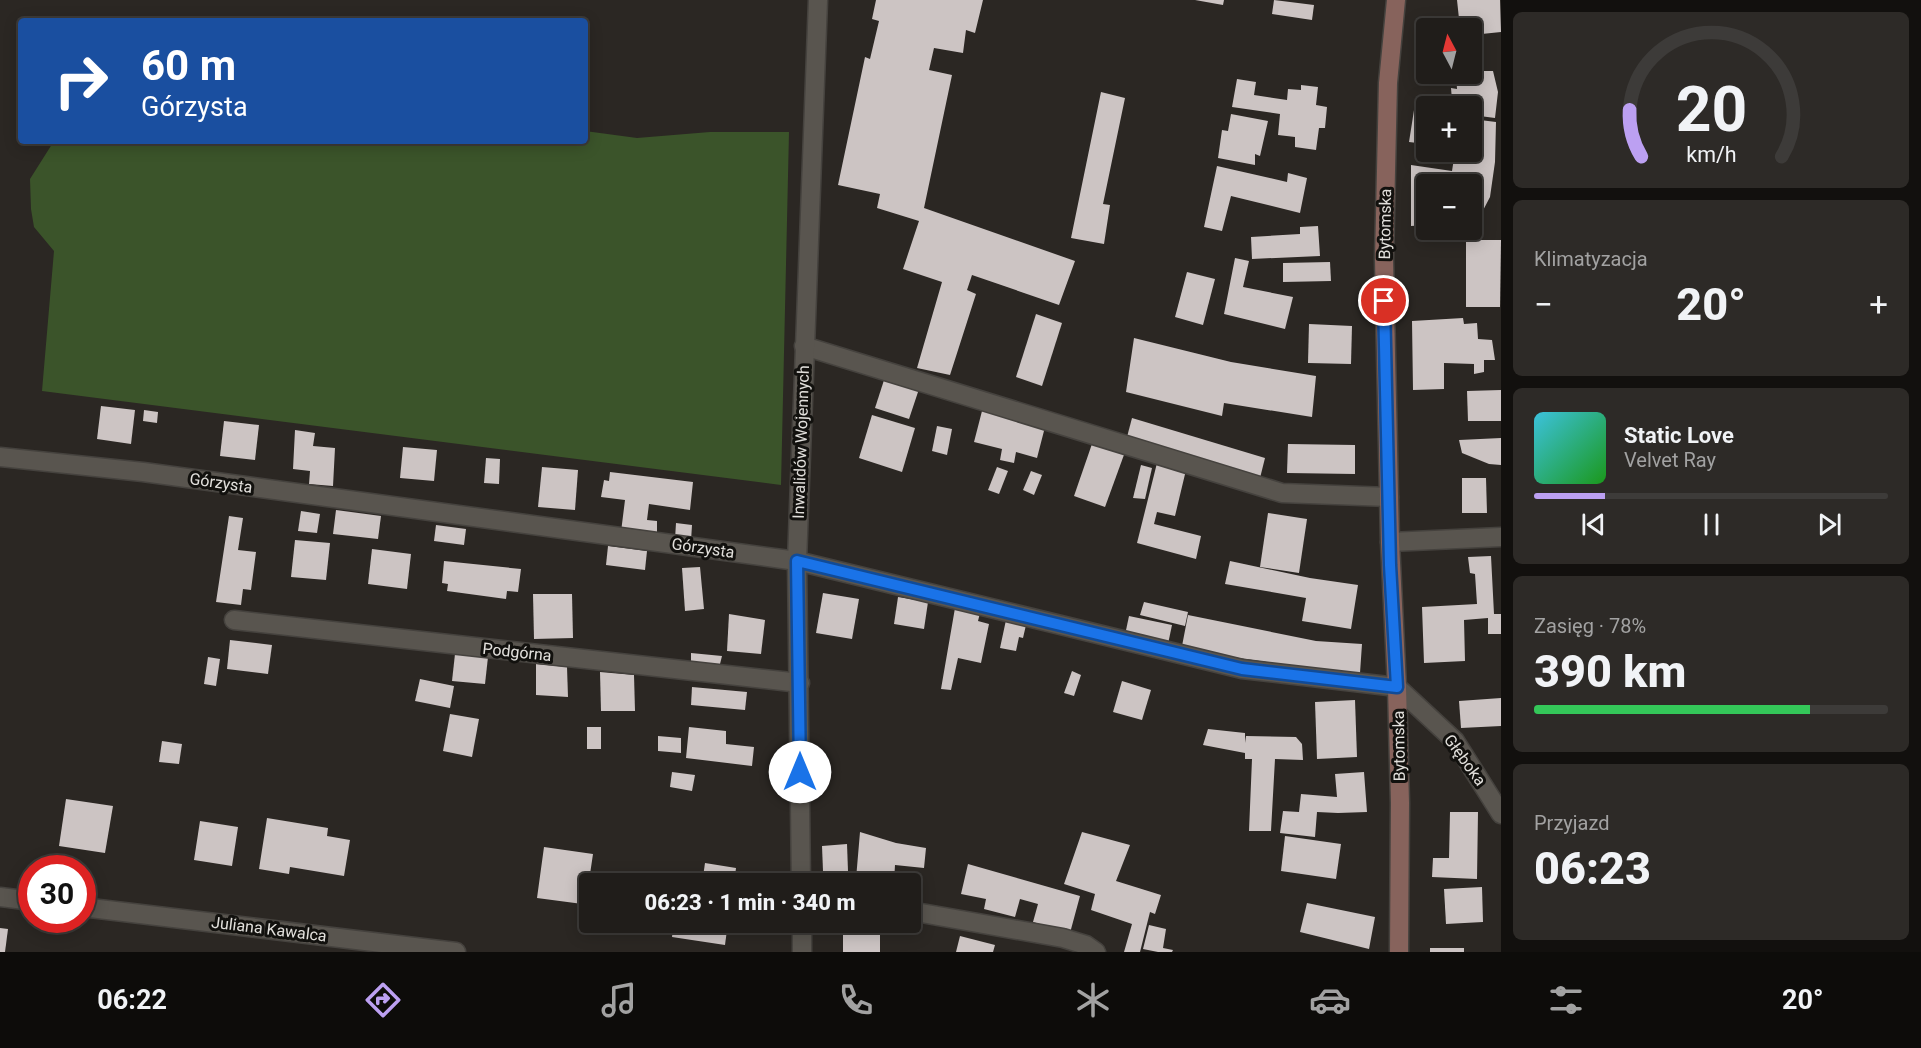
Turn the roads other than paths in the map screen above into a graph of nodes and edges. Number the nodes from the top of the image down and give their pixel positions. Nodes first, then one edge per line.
1 (818, 0) edge
2 (1396, 0) edge
3 (804, 346) junction
4 (0, 457) edge
5 (1389, 497) junction
6 (1501, 537) edge
7 (1390, 542) junction
8 (797, 561) junction
9 (234, 620) dead end
10 (800, 683) junction
11 (1397, 687) junction
12 (1501, 814) edge
13 (801, 873) edge
14 (0, 897) edge
15 (18, 900) edge
16 (96, 910) edge
17 (921, 912) edge
18 (802, 933) edge
19 (456, 952) edge
20 (802, 952) edge
21 (1096, 952) edge
22 (1399, 952) edge

1 - 3 street, Inwalidów Wojennych
2 - 5 street, Bytomska
3 - 5 street
3 - 8 street, Inwalidów Wojennych
4 - 8 street, Górzysta
5 - 7 street, Bytomska
6 - 7 street
7 - 11 street, Bytomska
8 - 10 street, Inwalidów Wojennych
8 - 11 street, Górzysta
9 - 10 street, Podgórna
10 - 13 street, Inwalidów Wojennych
11 - 12 street, Głęboka
11 - 22 street, Bytomska
14 - 15 street
16 - 19 street, Juliana Kawalca
17 - 21 street
18 - 20 street

